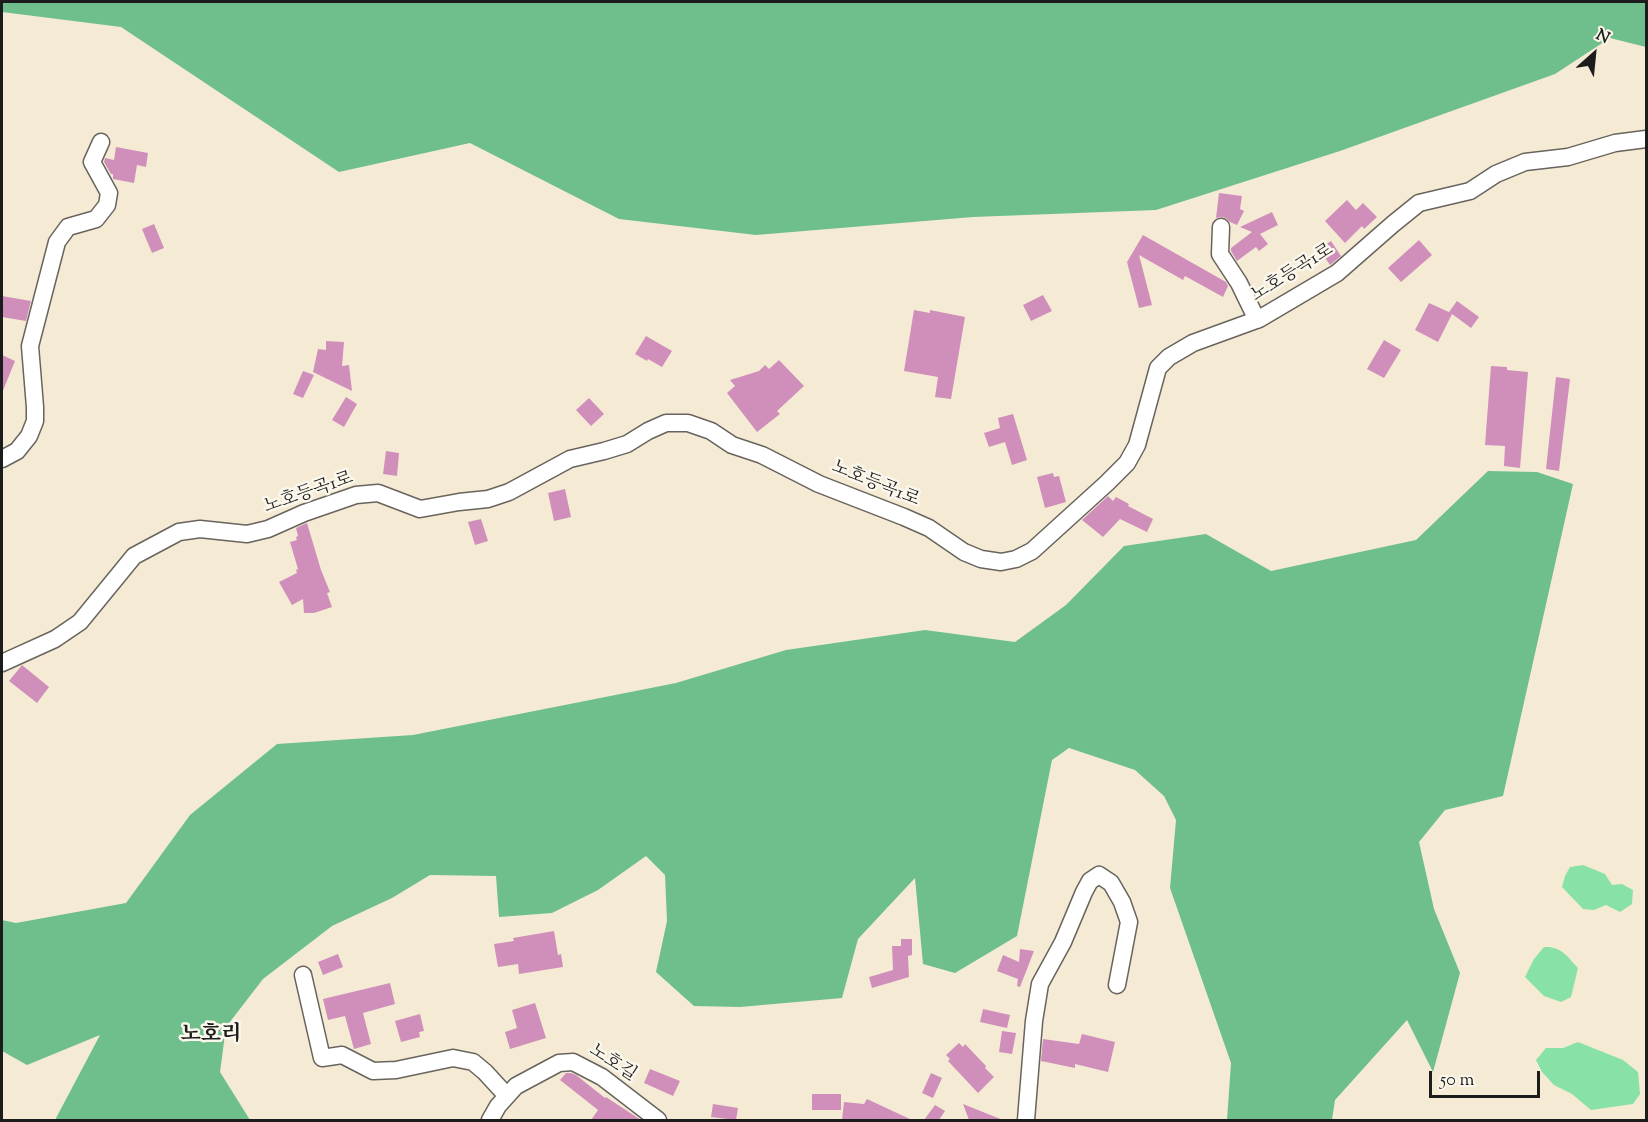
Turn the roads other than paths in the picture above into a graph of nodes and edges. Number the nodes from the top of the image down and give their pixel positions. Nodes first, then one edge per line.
1 (1647, 139) edge
2 (101, 142) dead end
3 (1221, 227) dead end
4 (1257, 320) junction
5 (2, 459) edge
6 (2, 663) edge
7 (303, 975) dead end
8 (1117, 985) dead end
9 (507, 1096) junction
10 (490, 1120) edge
11 (658, 1120) edge
12 (1026, 1120) edge

1 - 4 street, 노호등곡1로
2 - 5 street
3 - 4 street
4 - 6 street, 노호등곡1로
7 - 9 street
8 - 12 street
9 - 10 street, 노호길
9 - 11 street, 노호길

